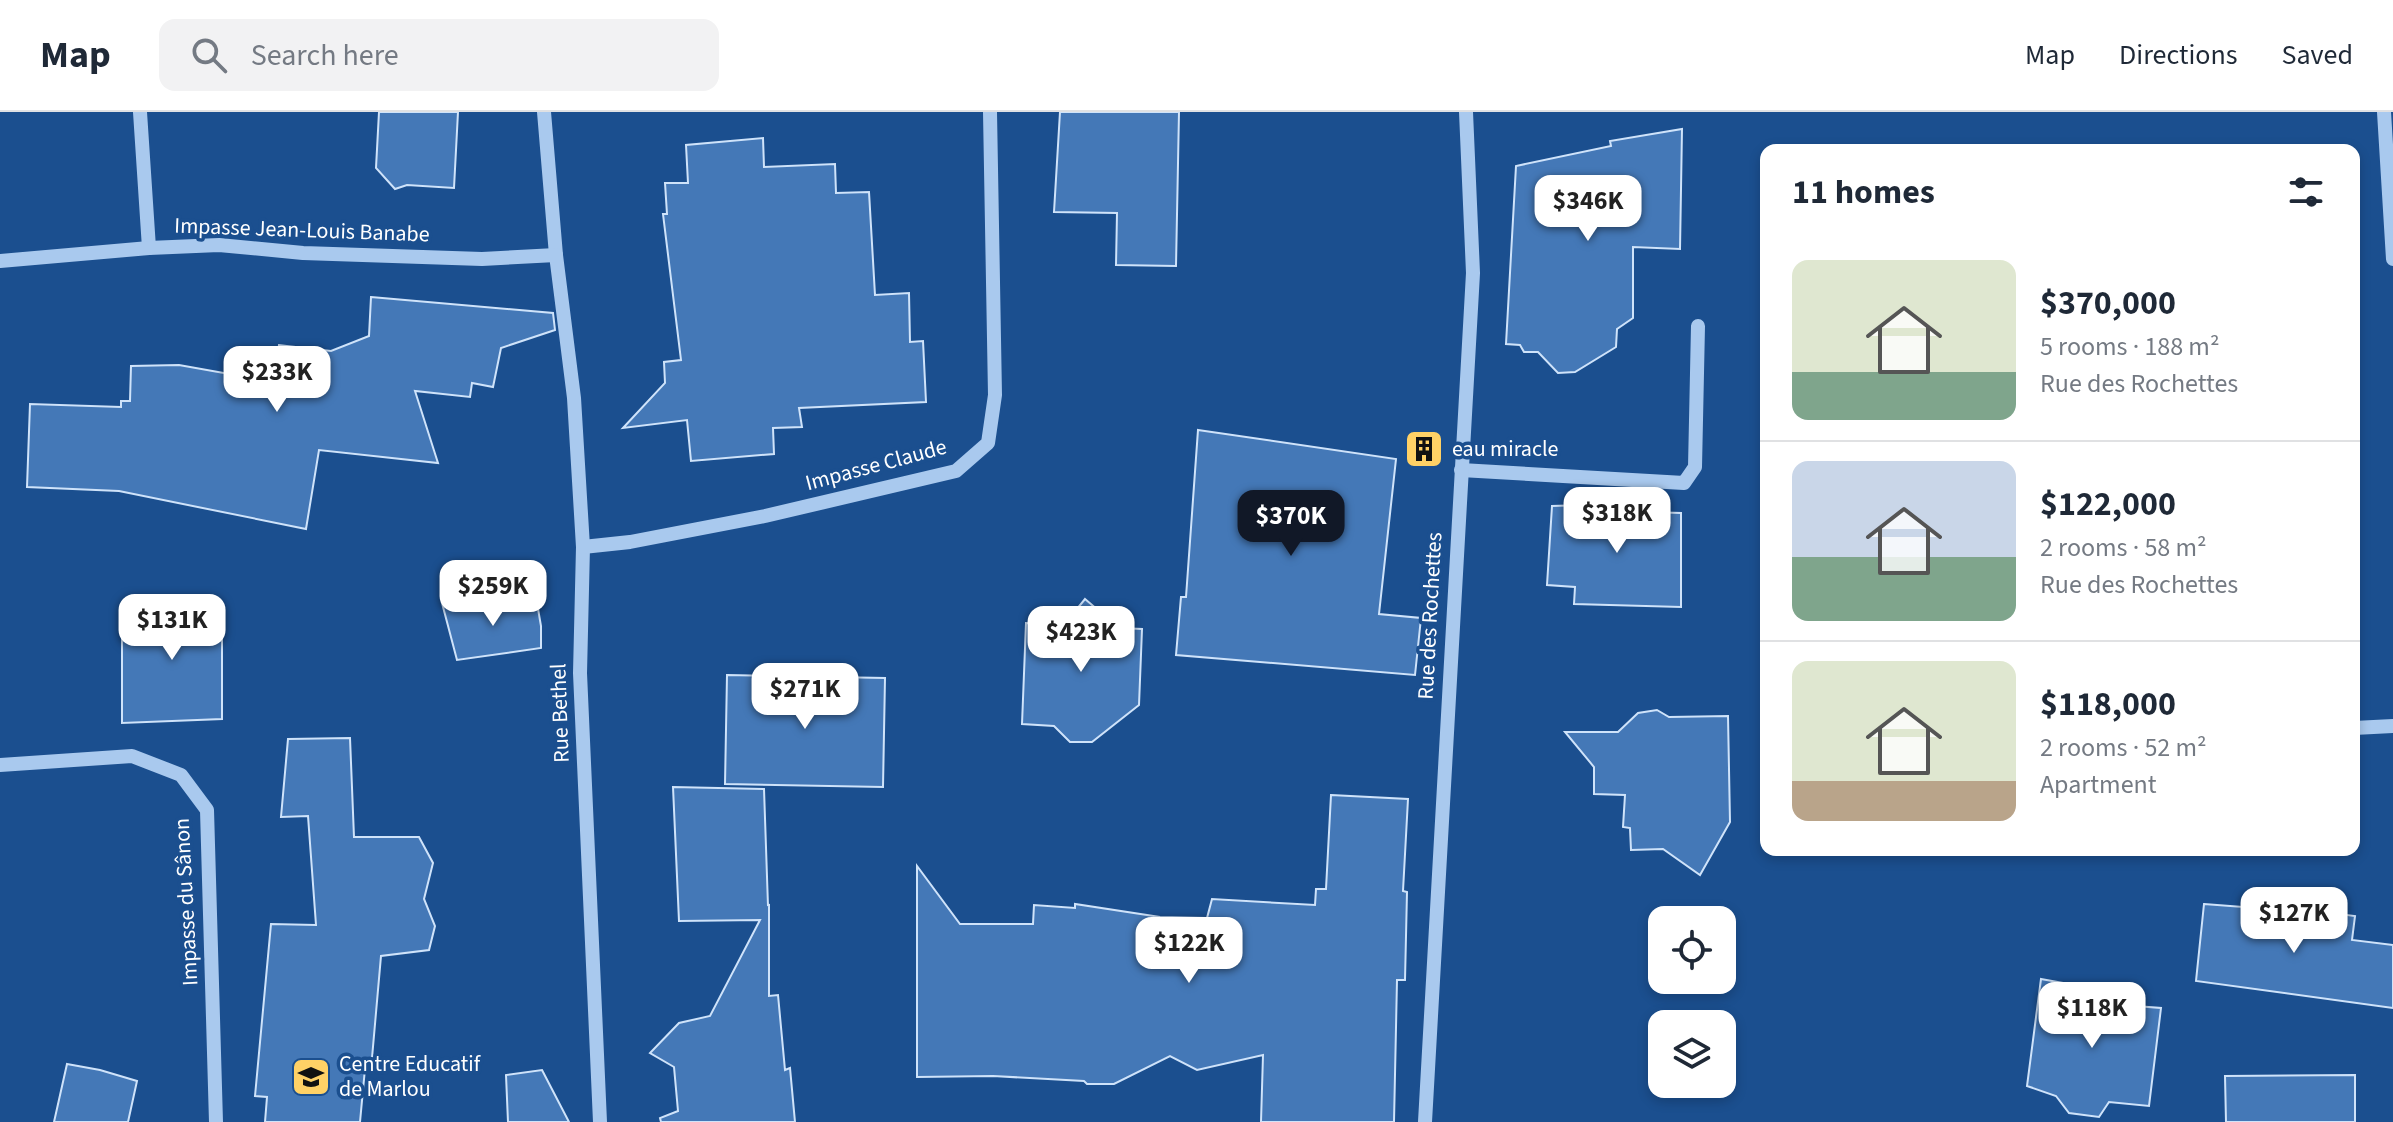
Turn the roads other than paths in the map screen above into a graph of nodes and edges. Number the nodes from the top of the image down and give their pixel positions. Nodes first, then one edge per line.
1 (140, 112) edge
2 (544, 112) edge
3 (990, 112) edge
4 (1466, 112) edge
5 (2384, 112) edge
6 (149, 248) junction
7 (556, 255) junction
8 (2393, 259) edge
9 (0, 261) edge
10 (1698, 326) dead end
11 (1461, 470) junction
12 (583, 547) junction
13 (2393, 726) edge
14 (2360, 728) edge
15 (0, 765) edge
16 (216, 1122) edge
17 (600, 1122) edge
18 (1425, 1122) edge

1 - 6 street
2 - 7 street, Rue Bethel
3 - 12 street, Impasse Claude
4 - 11 street, Rue des Rochettes
5 - 8 street
6 - 7 street, Impasse Jean-Louis Banabe
6 - 9 street, Impasse Jean-Louis Banabe
7 - 12 street, Rue Bethel
10 - 11 street
11 - 18 street, Rue des Rochettes
12 - 17 street, Rue Bethel
13 - 14 street
15 - 16 street, Impasse du Sânon

